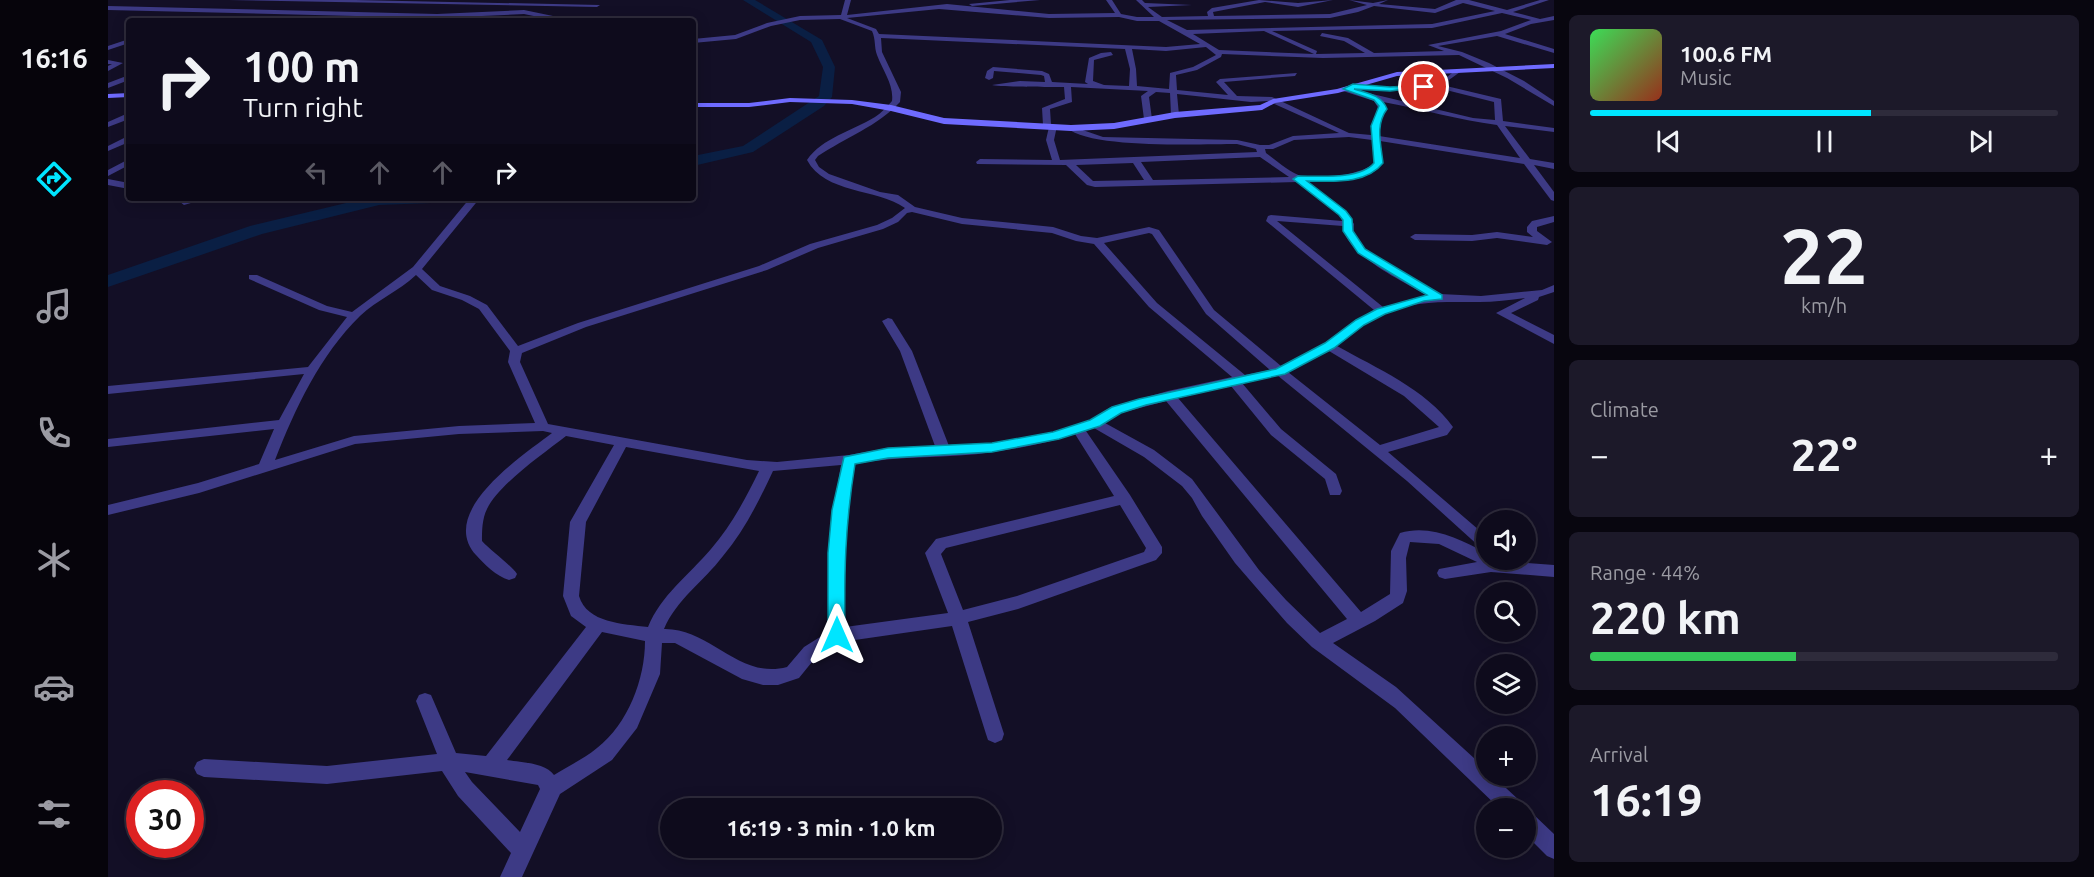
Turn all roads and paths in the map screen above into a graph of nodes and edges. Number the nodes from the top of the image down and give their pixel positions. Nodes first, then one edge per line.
1 (232, 0) edge
2 (520, 0) edge
3 (533, 0) edge
4 (848, 0) edge
5 (916, 0) edge
6 (1032, 0) edge
7 (1039, 0) edge
8 (1109, 0) edge
9 (1139, 0) edge
10 (1268, 0) edge
11 (1330, 0) edge
12 (1352, 0) edge
13 (1385, 0) edge
14 (1462, 0) edge
15 (1546, 0) edge
16 (409, 1) edge
17 (994, 1) edge
18 (502, 2) edge
19 (1190, 3) edge
20 (1309, 4) junction
21 (1371, 4) junction
22 (597, 5) dead end
23 (958, 5) edge
24 (1145, 5) junction
25 (108, 8) edge
26 (918, 8) junction
27 (1435, 11) junction
28 (1504, 12) junction
29 (1012, 14) junction
30 (1119, 15) junction
31 (1330, 16) junction
32 (842, 17) junction
33 (1276, 17) junction
34 (360, 18) edge
35 (548, 18) edge
36 (1212, 18) junction
37 (1554, 18) edge
38 (1162, 19) junction
39 (1245, 19) junction
40 (1188, 20) junction
41 (1539, 20) junction
42 (1455, 21) junction
43 (1554, 25) edge
44 (1464, 26) dead end
45 (1300, 28) junction
46 (1264, 29) junction
47 (1184, 30) junction
48 (1472, 32) dead end
49 (1498, 34) junction
50 (877, 36) junction
51 (1481, 37) junction
52 (696, 41) edge
53 (126, 42) edge
54 (1199, 43) junction
55 (108, 48) edge
56 (1128, 48) junction
57 (1166, 49) junction
58 (1447, 51) junction
59 (1218, 52) junction
60 (1554, 52) edge
61 (1111, 54) dead end
62 (1373, 55) junction
63 (1323, 56) junction
64 (108, 62) edge
65 (1554, 66) edge
66 (108, 69) edge
67 (1496, 69) junction
68 (1458, 72) junction
69 (1172, 74) junction
70 (1295, 74) dead end
71 (126, 78) edge
72 (989, 78) dead end
73 (1089, 82) junction
74 (1049, 84) junction
75 (1433, 85) junction
76 (109, 86) edge
77 (996, 86) dead end
78 (1067, 86) junction
79 (1080, 87) junction
80 (1105, 88) junction
81 (1350, 88) junction
82 (1133, 89) junction
83 (1152, 90) junction
84 (1172, 91) junction
85 (126, 95) edge
86 (108, 96) edge
87 (1233, 96) junction
88 (1377, 99) junction
89 (1274, 101) junction
90 (1554, 104) edge
91 (696, 105) edge
92 (891, 108) junction
93 (1175, 115) junction
94 (108, 117) edge
95 (126, 117) edge
96 (126, 118) edge
97 (1148, 119) junction
98 (1499, 123) junction
99 (108, 125) edge
100 (1050, 126) junction
101 (1071, 128) junction
102 (1554, 130) edge
103 (1349, 135) junction
104 (1377, 138) junction
105 (1131, 139) junction
106 (126, 140) edge
107 (108, 149) edge
108 (1261, 150) junction
109 (1138, 159) junction
110 (980, 162) dead end
111 (1057, 163) junction
112 (126, 164) edge
113 (1070, 164) junction
114 (1530, 164) junction
115 (1554, 166) edge
116 (108, 173) edge
117 (1298, 179) junction
118 (108, 182) edge
119 (1151, 184) junction
120 (126, 185) edge
121 (1554, 198) edge
122 (473, 201) edge
123 (912, 209) junction
124 (1554, 219) edge
125 (1349, 225) junction
126 (1415, 237) dead end
127 (1098, 241) junction
128 (1551, 244) edge
129 (417, 270) junction
130 (253, 278) dead end
131 (1548, 294) edge
132 (1438, 297) junction
133 (1381, 311) junction
134 (354, 316) junction
135 (888, 321) dead end
136 (1554, 340) edge
137 (1329, 346) junction
138 (516, 351) junction
139 (311, 370) junction
140 (1280, 371) junction
141 (1237, 380) junction
142 (108, 390) edge
143 (1168, 396) junction
144 (282, 423) junction
145 (1095, 423) junction
146 (543, 427) junction
147 (1078, 429) junction
148 (562, 431) junction
149 (622, 442) junction
150 (108, 443) edge
151 (943, 448) junction
152 (1378, 450) junction
153 (849, 460) junction
154 (768, 466) junction
155 (265, 467) junction
156 (1335, 491) dead end
157 (1125, 499) junction
158 (108, 510) edge
159 (1476, 535) edge
160 (1476, 553) edge
161 (1476, 567) edge
162 (1536, 568) edge
163 (1554, 571) edge
164 (1446, 573) dead end
165 (509, 574) dead end
166 (957, 618) junction
167 (1359, 621) junction
168 (598, 624) junction
169 (837, 635) junction
170 (653, 636) junction
171 (1318, 642) junction
172 (425, 701) dead end
173 (995, 734) dead end
174 (447, 762) junction
175 (491, 765) junction
176 (204, 768) dead end
177 (551, 788) junction
178 (1503, 798) edge
179 (1536, 831) edge
180 (1554, 849) edge
181 (522, 850) junction
182 (511, 877) edge

1 - 16 street
2 - 3 street
2 - 18 street
4 - 32 street
5 - 26 street
6 - 7 street
6 - 17 street
7 - 29 street
8 - 30 street
9 - 24 street
10 - 20 street
10 - 36 street
11 - 20 street
12 - 21 street
13 - 21 street
14 - 27 street
14 - 28 street
15 - 28 street
16 - 18 street
17 - 23 street
18 - 22 street
19 - 24 street
19 - 40 street
20 - 31 street
21 - 27 street
21 - 31 street
23 - 26 street
23 - 29 street
24 - 38 street
25 - 34 street
26 - 32 street
27 - 42 street
28 - 41 street
28 - 42 street
29 - 30 street
30 - 38 street
31 - 33 street
32 - 50 street
32 - 52 street
33 - 39 street
33 - 45 street
34 - 35 street
36 - 39 street
36 - 40 street
37 - 41 street
38 - 40 street
38 - 47 street
39 - 46 street
40 - 47 street
41 - 43 street
41 - 49 street
42 - 44 street
42 - 45 street
45 - 46 street
45 - 62 street
46 - 47 street
46 - 63 street
47 - 54 street
48 - 51 street
49 - 51 street
49 - 60 street
50 - 56 street
50 - 92 street
51 - 58 street
53 - 55 street
54 - 57 street
54 - 59 street
56 - 57 street
56 - 82 street
57 - 69 street
58 - 62 street
58 - 67 street
59 - 63 street
59 - 69 street
61 - 73 street
62 - 63 street
64 - 66 street
65 - 67 street
67 - 68 street
67 - 90 street
68 - 75 street
68 - 81 street
69 - 84 street
70 - 87 street
71 - 76 street
72 - 74 street
73 - 79 street
73 - 80 street
74 - 77 street
74 - 78 street
75 - 81 street
75 - 98 street
78 - 79 street
78 - 100 street
79 - 80 street
80 - 82 street
81 - 88 street
81 - 89 street
82 - 83 street
83 - 84 street
83 - 97 street
84 - 87 street
84 - 93 street
85 - 86 street
87 - 89 street
88 - 98 street
88 - 104 street
89 - 93 street
89 - 103 street
91 - 92 street
92 - 100 street
92 - 123 street
93 - 97 street
94 - 95 street
96 - 99 street
97 - 101 street
98 - 102 street
98 - 114 street
100 - 101 street
100 - 111 street
101 - 105 street
103 - 104 street
103 - 108 street
104 - 114 street
104 - 117 street
105 - 108 street
105 - 109 street
106 - 107 street
108 - 109 street
108 - 117 street
109 - 113 street
109 - 119 street
110 - 111 street
111 - 113 street
112 - 116 street
113 - 119 street
114 - 115 street
114 - 121 street
117 - 119 street
117 - 125 street
118 - 120 street
122 - 129 street
123 - 127 street
123 - 138 street
124 - 128 street
125 - 132 street
125 - 133 street
126 - 128 street
127 - 140 street
127 - 141 street
129 - 134 street
129 - 138 street
130 - 134 street
131 - 132 street
131 - 136 street
132 - 133 street
133 - 137 street
134 - 139 street
135 - 151 street
137 - 140 street
137 - 152 street
138 - 146 street
139 - 142 street
139 - 144 street
140 - 141 street
140 - 152 street
141 - 143 street
141 - 156 street
143 - 145 street
143 - 167 street
144 - 150 street
144 - 155 street
145 - 147 street
145 - 171 street
146 - 148 street
146 - 155 street
147 - 151 street
147 - 157 street
148 - 149 street
148 - 165 street
149 - 154 street
149 - 168 street
151 - 153 street
152 - 159 street
153 - 154 street
153 - 169 street
154 - 170 street
155 - 158 street
157 - 166 street
157 - 166 street
160 - 167 street
161 - 164 street
162 - 163 street
166 - 169 street
166 - 173 street
167 - 171 street
168 - 170 street
168 - 175 street
169 - 170 street
170 - 177 street
171 - 178 street
172 - 174 street
174 - 175 street
174 - 176 street
174 - 181 street
175 - 177 street
177 - 181 street
179 - 180 street
181 - 182 street

